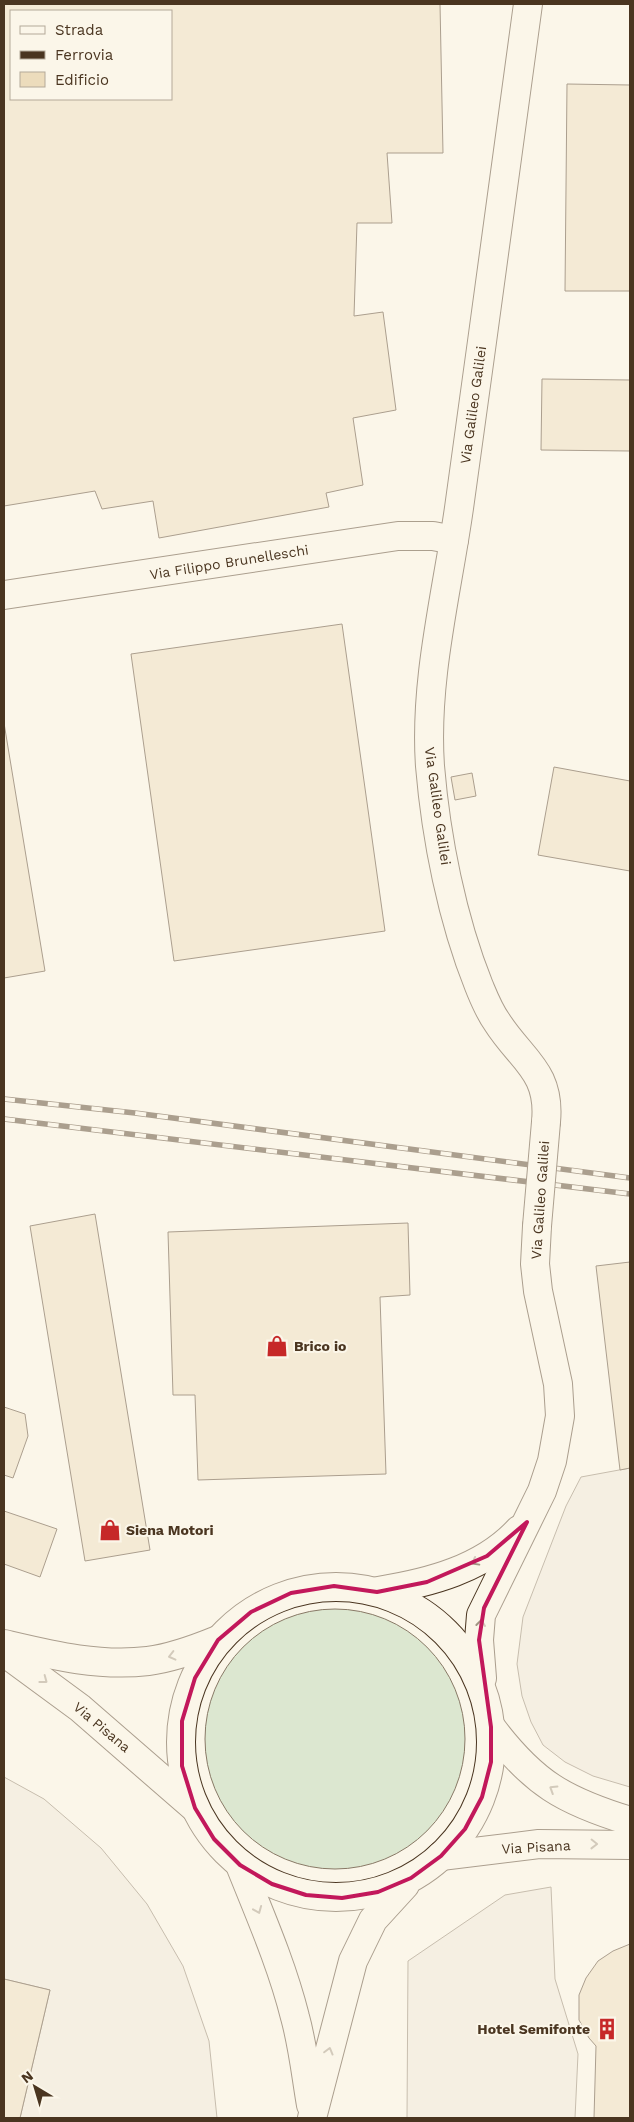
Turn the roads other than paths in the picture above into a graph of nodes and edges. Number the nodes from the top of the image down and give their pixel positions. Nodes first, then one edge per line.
1 (528, 4) edge
2 (454, 540) junction
3 (4, 595) edge
4 (527, 1522) junction
5 (377, 1592) junction
6 (218, 1640) junction
7 (4, 1644) edge
8 (4, 1652) edge
9 (483, 1689) junction
10 (491, 1726) junction
11 (195, 1808) junction
12 (630, 1821) edge
13 (630, 1845) edge
14 (441, 1856) junction
15 (240, 1865) junction
16 (412, 1878) junction
17 (312, 2117) edge

1 - 2 street, Via Galileo Galilei
2 - 3 street, Via Filippo Brunelleschi
2 - 4 street, Via Galileo Galilei, bridge
4 -> 5 street, Via Galileo Galilei
9 -> 4 street, Via Galileo Galilei
5 - 6 street, Via Pisana
5 - 9 street, Via Pisana
6 -> 7 street, Via Pisana
6 - 11 street, Via Pisana
8 -> 11 street, Via Pisana
9 - 10 street, Via Pisana
12 -> 10 street, Via Pisana
10 - 14 street, Via Pisana
11 - 15 street, Via Pisana
14 -> 13 street, Via Pisana
14 - 16 street, Via Pisana
15 - 16 street, Via Pisana
15 -> 17 street
17 -> 16 street

